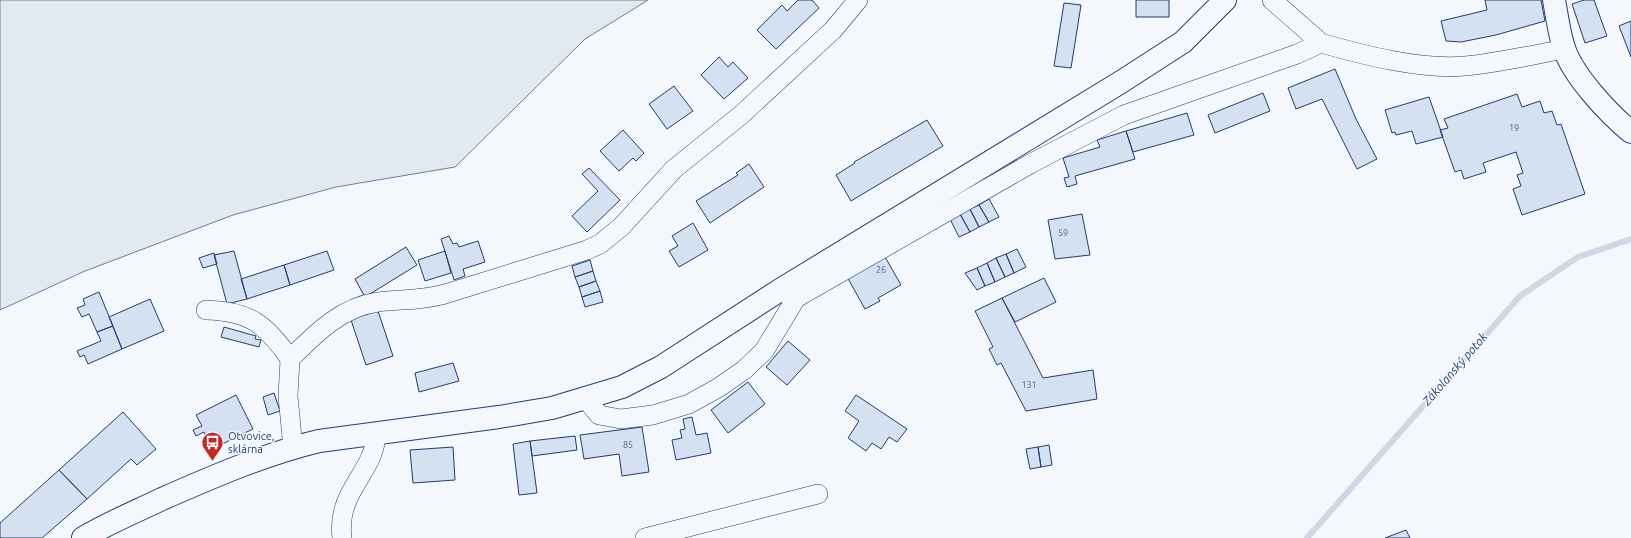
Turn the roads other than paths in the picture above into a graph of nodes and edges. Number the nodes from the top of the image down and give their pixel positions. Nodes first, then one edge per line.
1 (858, 0) edge
2 (1225, 0) edge
3 (1272, 0) edge
4 (1554, 0) edge
5 (1321, 43) junction
6 (1565, 49) junction
7 (1631, 132) edge
8 (788, 294) junction
9 (206, 310) dead end
10 (290, 359) junction
11 (586, 399) junction
12 (376, 434) junction
13 (293, 448) junction
14 (818, 494) dead end
15 (82, 538) edge
16 (342, 538) edge
17 (646, 538) edge

1 - 10 street
2 - 8 main road
3 - 5 street
4 - 6 main road
5 - 6 street
5 - 8 street
6 - 7 main road
8 - 11 main road
8 - 11 street
9 - 10 street
10 - 13 street
11 - 12 main road
12 - 13 main road
12 - 16 street
13 - 15 main road
14 - 17 street

